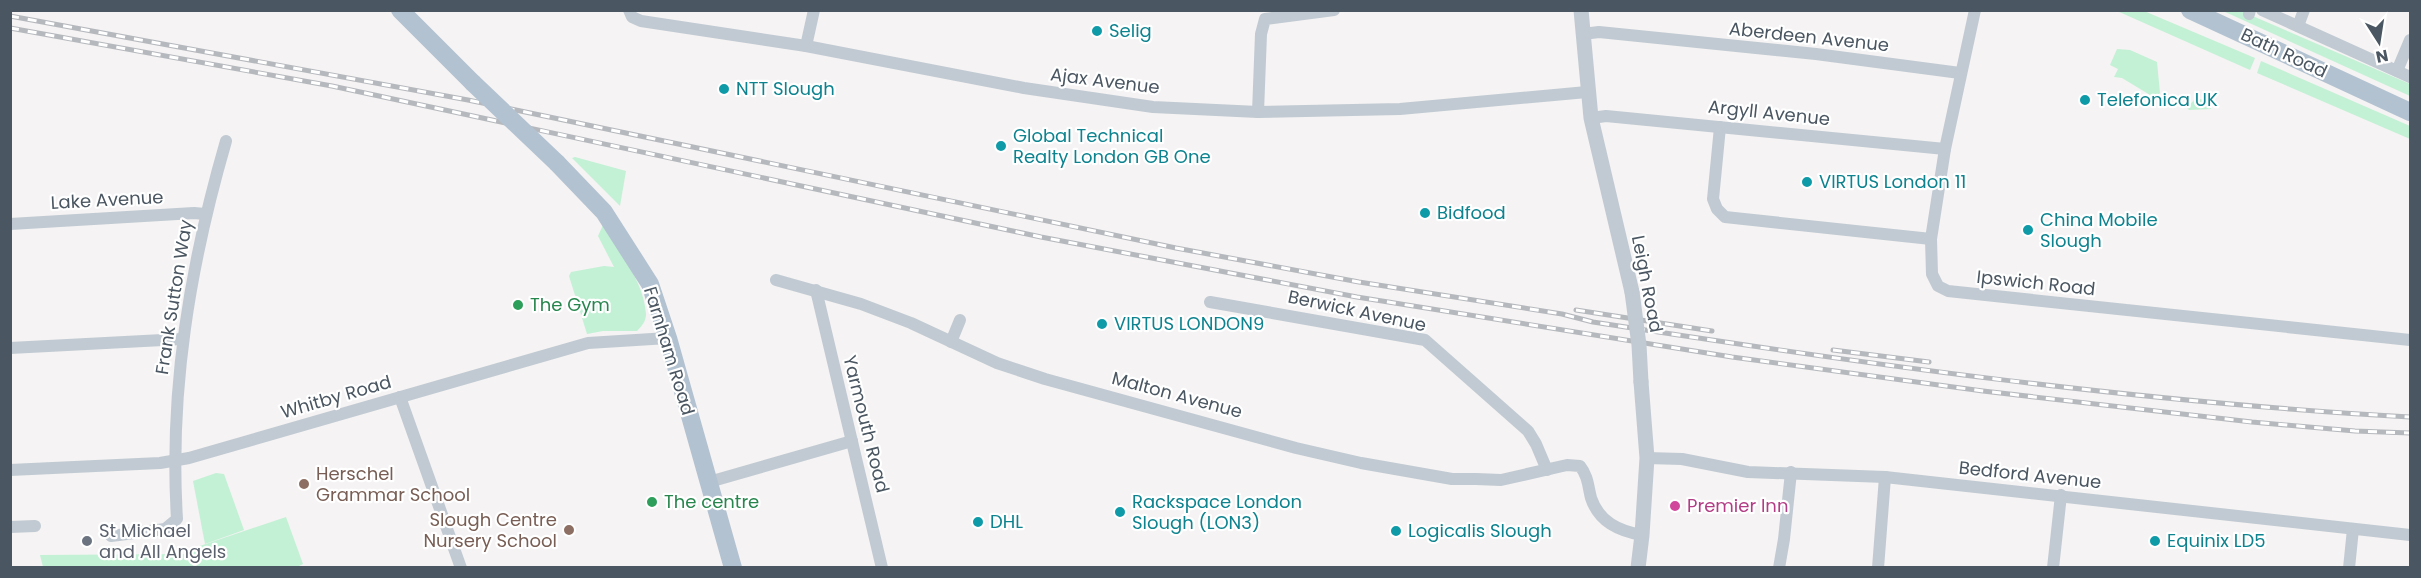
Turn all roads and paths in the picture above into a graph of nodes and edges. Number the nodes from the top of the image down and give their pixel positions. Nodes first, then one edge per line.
1 (400, 10) edge
2 (629, 10) edge
3 (814, 10) edge
4 (1334, 10) edge
5 (1581, 10) edge
6 (1975, 10) edge
7 (2190, 10) edge
8 (2262, 10) edge
9 (2304, 10) edge
10 (2298, 26) junction
11 (1583, 34) junction
12 (2410, 40) edge
13 (806, 46) junction
14 (2397, 71) junction
15 (1960, 73) junction
16 (2410, 77) edge
17 (1587, 92) junction
18 (1258, 112) junction
19 (2410, 112) edge
20 (1590, 118) junction
21 (1720, 127) junction
22 (225, 141) dead end
23 (1944, 149) junction
24 (205, 214) junction
25 (10, 224) edge
26 (1931, 239) junction
27 (776, 280) dead end
28 (816, 290) junction
29 (1210, 302) dead end
30 (960, 320) dead end
31 (668, 338) junction
32 (182, 339) junction
33 (2410, 340) edge
34 (951, 342) junction
35 (10, 348) edge
36 (400, 397) junction
37 (852, 441) junction
38 (1647, 458) junction
39 (174, 461) junction
40 (10, 470) edge
41 (1547, 470) junction
42 (1791, 472) junction
43 (1886, 477) junction
44 (709, 482) junction
45 (2061, 495) junction
46 (35, 526) dead end
47 (10, 527) edge
48 (2353, 529) junction
49 (1642, 535) junction
50 (2410, 535) edge
51 (111, 536) dead end
52 (461, 567) edge
53 (733, 567) edge
54 (882, 567) edge
55 (1638, 567) edge
56 (1779, 567) edge
57 (1878, 567) edge
58 (2053, 567) edge
59 (2349, 567) edge

1 - 31 main road, Farnham Road, bridge
2 - 13 street, Ajax Avenue
3 - 13 street
4 - 18 street
5 - 11 street, Leigh Road
6 - 15 street, Ipswich Road
7 - 19 main road, Bath Road
8 - 10 street
9 - 10 street
10 - 14 street
11 - 15 street, Aberdeen Avenue
11 - 17 street, Leigh Road
12 - 14 street
13 - 18 street, Ajax Avenue
14 - 16 street
15 - 23 street, Ipswich Road
17 - 18 street, Ajax Avenue
17 - 20 street, Leigh Road
20 - 21 street, Argyll Avenue
20 - 38 street, Leigh Road, bridge
21 - 23 street, Argyll Avenue
21 - 26 street
22 - 24 street, Frank Sutton Way
23 - 26 street, Ipswich Road
24 - 25 street, Lake Avenue
24 - 32 street, Frank Sutton Way
26 - 33 street, Ipswich Road
27 - 28 street, Malton Avenue
28 - 34 street, Malton Avenue
28 - 37 street, Yarmouth Road
29 - 41 street, Berwick Avenue
30 - 34 street
31 - 36 street, Whitby Road
31 - 44 main road, Farnham Road
32 - 35 street
32 - 39 street, Frank Sutton Way
34 - 41 street, Malton Avenue
36 - 39 street, Whitby Road
36 - 52 street
37 - 44 street
37 - 54 street, Yarmouth Road
38 - 42 street, Bedford Avenue
38 - 49 street, Leigh Road
39 - 40 street, Whitby Road
39 - 51 street, Frank Sutton Way
41 - 49 street, Malton Avenue
42 - 43 street, Bedford Avenue
42 - 56 street
43 - 45 street, Bedford Avenue
43 - 57 street
44 - 53 main road, Farnham Road
45 - 48 street, Bedford Avenue
45 - 58 street
46 - 47 street
48 - 50 street, Bedford Avenue
48 - 59 street
49 - 55 street, Leigh Road

